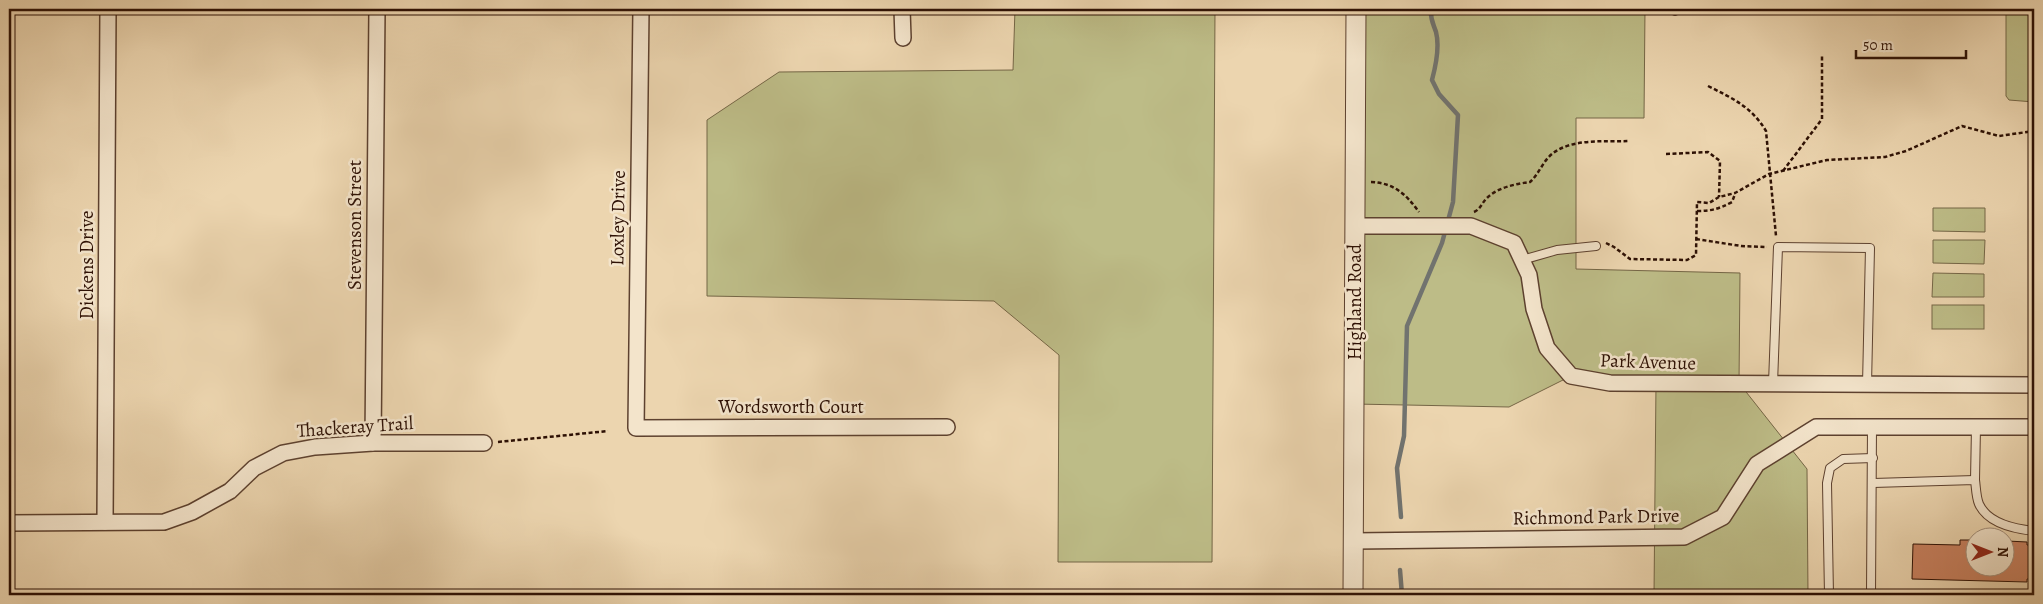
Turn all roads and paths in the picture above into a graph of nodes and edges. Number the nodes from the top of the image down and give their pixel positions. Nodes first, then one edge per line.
1 (108, 9) edge
2 (377, 9) edge
3 (641, 9) edge
4 (902, 9) edge
5 (1356, 9) edge
6 (903, 38) dead end
7 (1822, 55) dead end
8 (1708, 86) dead end
9 (2034, 131) edge
10 (1628, 141) dead end
11 (1666, 154) dead end
12 (1783, 171) junction
13 (1769, 174) junction
14 (1367, 182) dead end
15 (1735, 193) junction
16 (1719, 197) junction
17 (1697, 211) junction
18 (1427, 220) junction
19 (1471, 220) junction
20 (1355, 226) junction
21 (1696, 239) junction
22 (1596, 246) joint
23 (1778, 247) junction
24 (1522, 260) junction
25 (1773, 384) junction
26 (1867, 384) junction
27 (2034, 385) edge
28 (1872, 426) junction
29 (946, 427) dead end
30 (1976, 427) junction
31 (2034, 427) edge
32 (636, 428) joint
33 (608, 431) dead end
34 (373, 442) junction
35 (484, 443) joint
36 (1873, 458) junction
37 (1975, 480) junction
38 (1873, 483) junction
39 (105, 522) junction
40 (9, 523) edge
41 (2034, 531) edge
42 (1354, 541) junction
43 (1354, 595) edge
44 (1829, 595) edge
45 (1871, 595) edge

1 - 39 street, Dickens Drive
2 - 34 street, Stevenson Street
3 - 32 street, Loxley Drive
4 - 6 street
5 - 20 street, Highland Road
7 - 12 path
8 - 13 path
9 - 12 path
10 - 19 path
11 - 16 path
12 - 13 path
13 - 15 path
13 - 23 path
14 - 18 path
15 - 16 path
15 - 17 path
16 - 17 path
17 - 21 path
18 - 19 street, Park Avenue
18 - 20 street, Park Avenue
19 - 24 street, Park Avenue
20 - 42 street, Highland Road
21 - 22 path
21 - 23 path
22 - 24 lane
23 - 25 lane
23 - 26 lane
24 - 25 street, Park Avenue
25 - 26 street, Park Avenue
26 - 27 street, Park Avenue
28 - 30 street, Richmond Park Drive
28 - 36 lane
28 - 42 street, Richmond Park Drive
29 - 32 street, Wordsworth Court
30 - 31 street, Richmond Park Drive
30 - 37 lane
33 - 35 path
34 - 35 street, Thackeray Trail
34 - 39 street, Thackeray Trail
36 - 38 lane
36 - 44 lane
37 - 38 lane
37 - 41 lane
38 - 45 lane
39 - 40 street, Thackeray Trail
42 - 43 street, Highland Road

